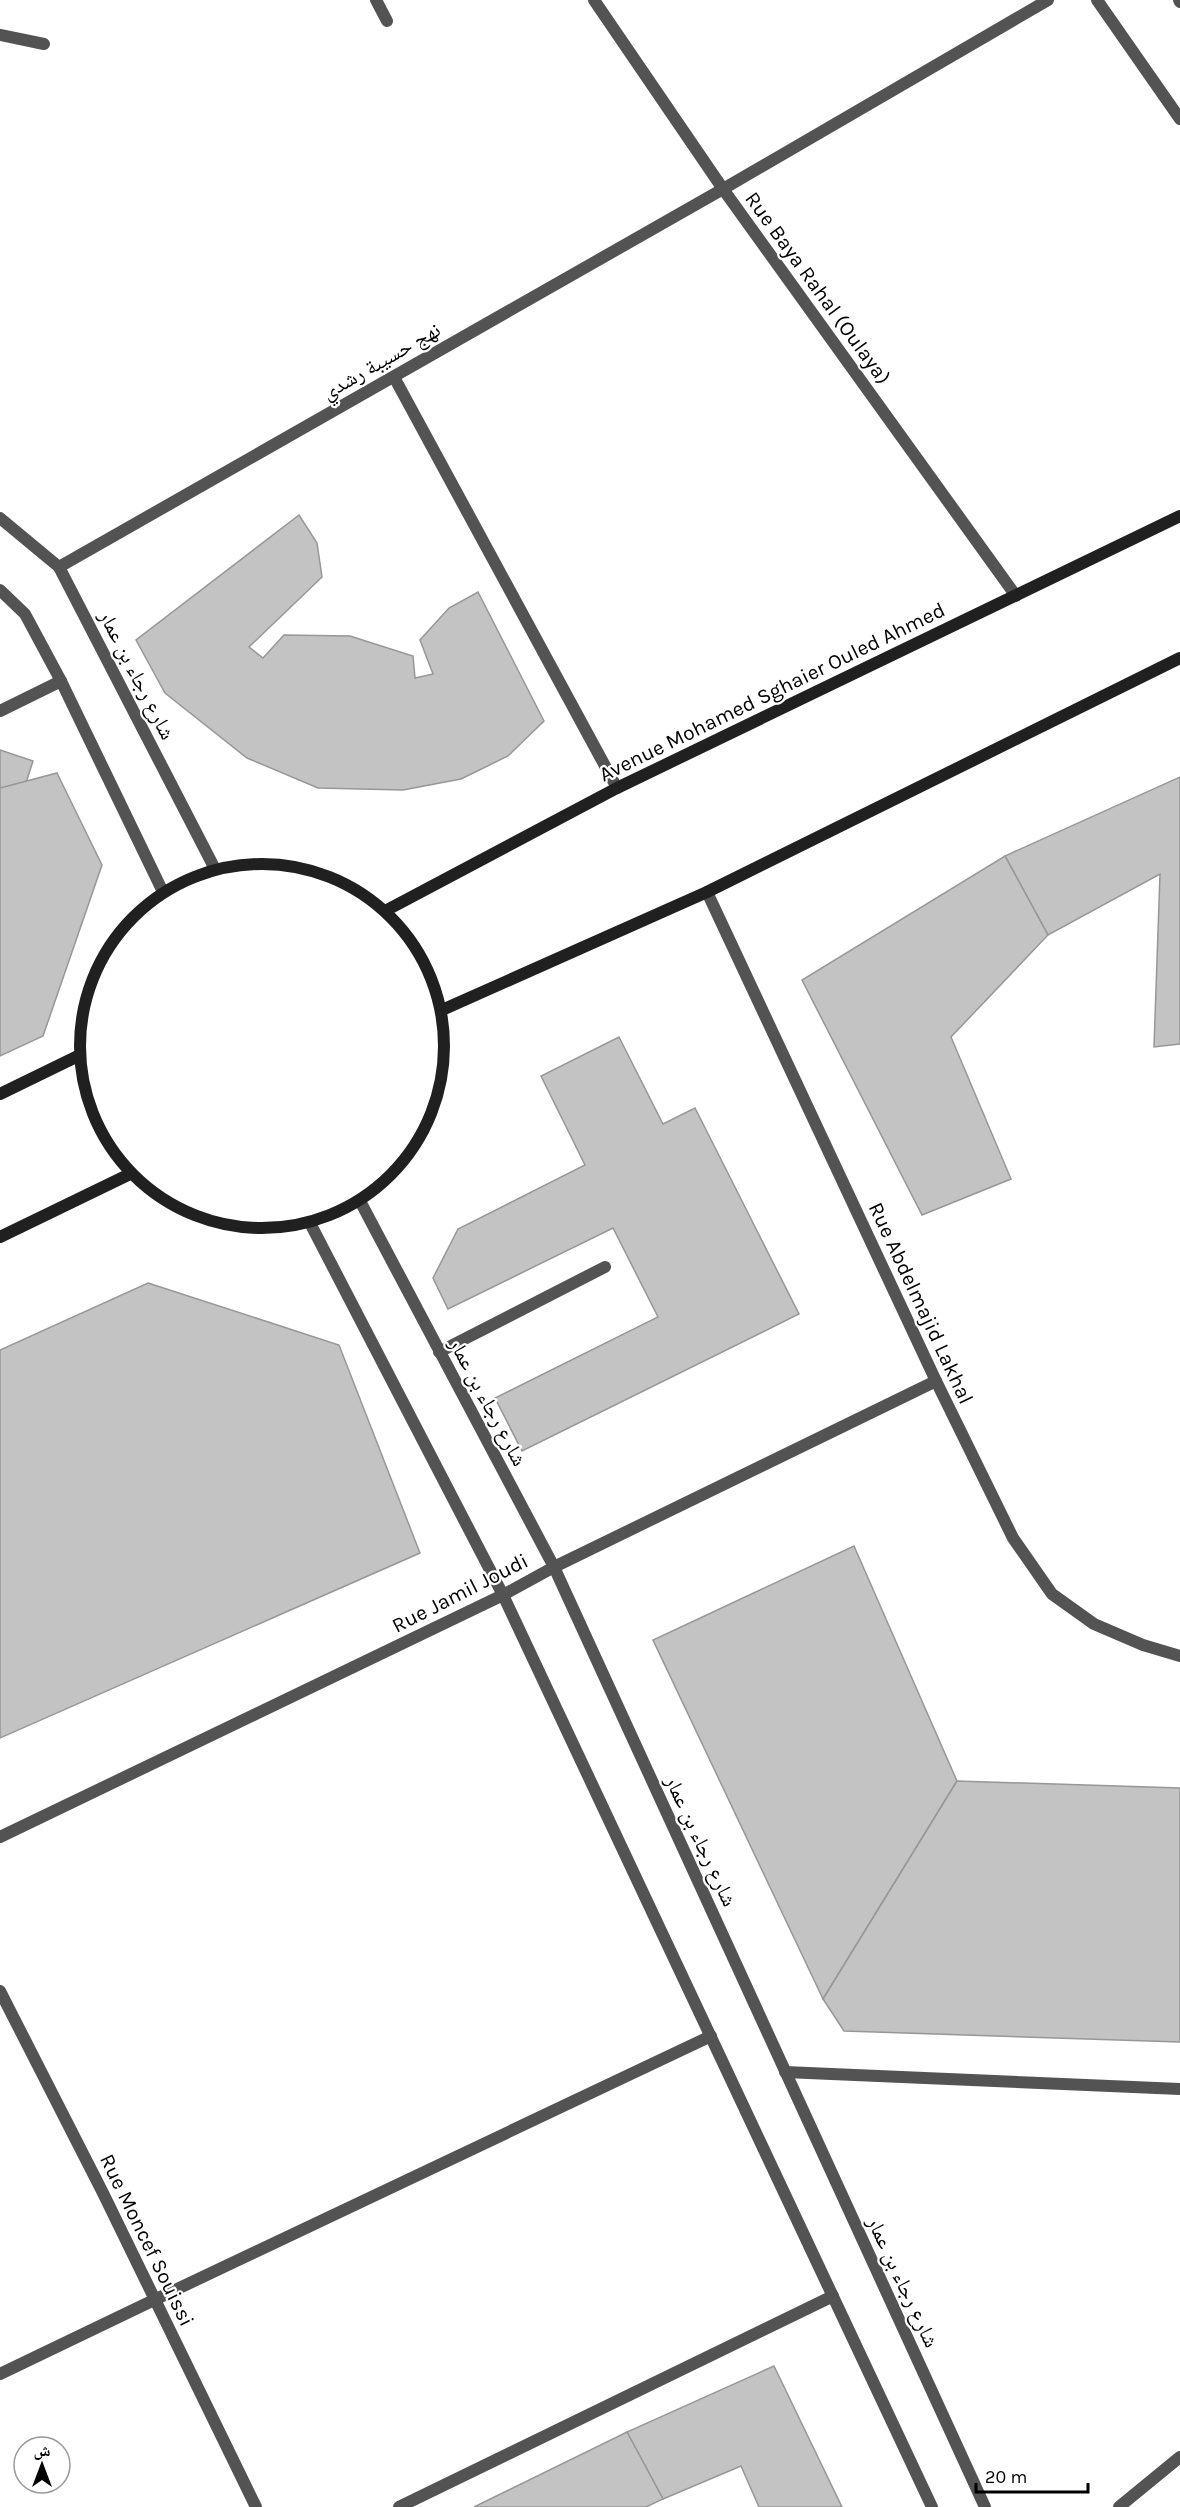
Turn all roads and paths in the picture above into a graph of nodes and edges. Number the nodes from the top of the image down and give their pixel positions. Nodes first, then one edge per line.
1 (376, 0) edge
2 (594, 0) edge
3 (1047, 0) edge
4 (1097, 0) edge
5 (387, 21) dead end
6 (0, 35) edge
7 (44, 44) dead end
8 (1180, 119) edge
9 (723, 189) junction
10 (393, 377) junction
11 (1180, 516) edge
12 (0, 518) edge
13 (59, 567) junction
14 (0, 590) edge
15 (1016, 596) junction
16 (1180, 658) edge
17 (61, 681) junction
18 (0, 711) edge
19 (617, 788) junction
20 (215, 869) junction
21 (163, 892) junction
22 (707, 892) junction
23 (386, 911) junction
24 (442, 1010) junction
25 (78, 1056) junction
26 (0, 1094) edge
27 (130, 1174) junction
28 (360, 1201) junction
29 (310, 1223) junction
30 (0, 1237) edge
31 (605, 1267) dead end
32 (439, 1352) junction
33 (936, 1381) junction
34 (554, 1567) junction
35 (503, 1595) junction
36 (1180, 1656) edge
37 (0, 1837) edge
38 (0, 1991) edge
39 (711, 2036) junction
40 (785, 2072) junction
41 (1180, 2089) edge
42 (833, 2296) junction
43 (154, 2300) junction
44 (0, 2374) edge
45 (1180, 2457) edge
46 (256, 2507) edge
47 (399, 2507) edge
48 (932, 2507) edge
49 (985, 2507) edge
50 (1119, 2507) edge

1 - 5 street
2 - 9 street, Rue Baya Rahal (Oulaya)
3 - 9 street, نهج حسيبة رشدي
4 - 8 street
6 - 7 street
9 - 10 street, نهج حسيبة رشدي
9 - 15 street, Rue Baya Rahal (Oulaya)
10 - 13 street, نهج حسيبة رشدي
10 - 19 street
11 - 15 street, Avenue Mohamed Sghaier Ouled Ahmed
12 - 13 street, شارع رجاء بن عمار
13 - 20 street, شارع رجاء بن عمار
14 - 17 street
15 - 19 street, Avenue Mohamed Sghaier Ouled Ahmed
16 - 22 street
17 - 18 street
17 - 21 street
19 - 23 street, Avenue Mohamed Sghaier Ouled Ahmed
20 - 21 street
20 - 23 street
21 - 25 street
22 - 24 street
22 - 33 street, Rue Abdelmajid Lakhal
23 - 24 street
24 - 28 street
25 - 26 street
25 - 27 street
27 - 29 street
27 - 30 street
28 - 29 street
28 - 32 street, شارع رجاء بن عمار
29 - 35 street
31 - 32 street
32 - 34 street, شارع رجاء بن عمار
33 - 34 street, Rue Jamil Joudi
33 - 36 street, Rue Abdelmajid Lakhal
34 - 35 street, Rue Jamil Joudi
34 - 40 street, شارع رجاء بن عمار
35 - 37 street, Rue Jamil Joudi
35 - 39 street
38 - 43 street, Rue Moncef Souissi
39 - 42 street
39 - 43 street
40 - 41 street
40 - 49 street, شارع رجاء بن عمار
42 - 47 street
42 - 48 street
43 - 44 street
43 - 46 street, Rue Moncef Souissi
45 - 50 street

